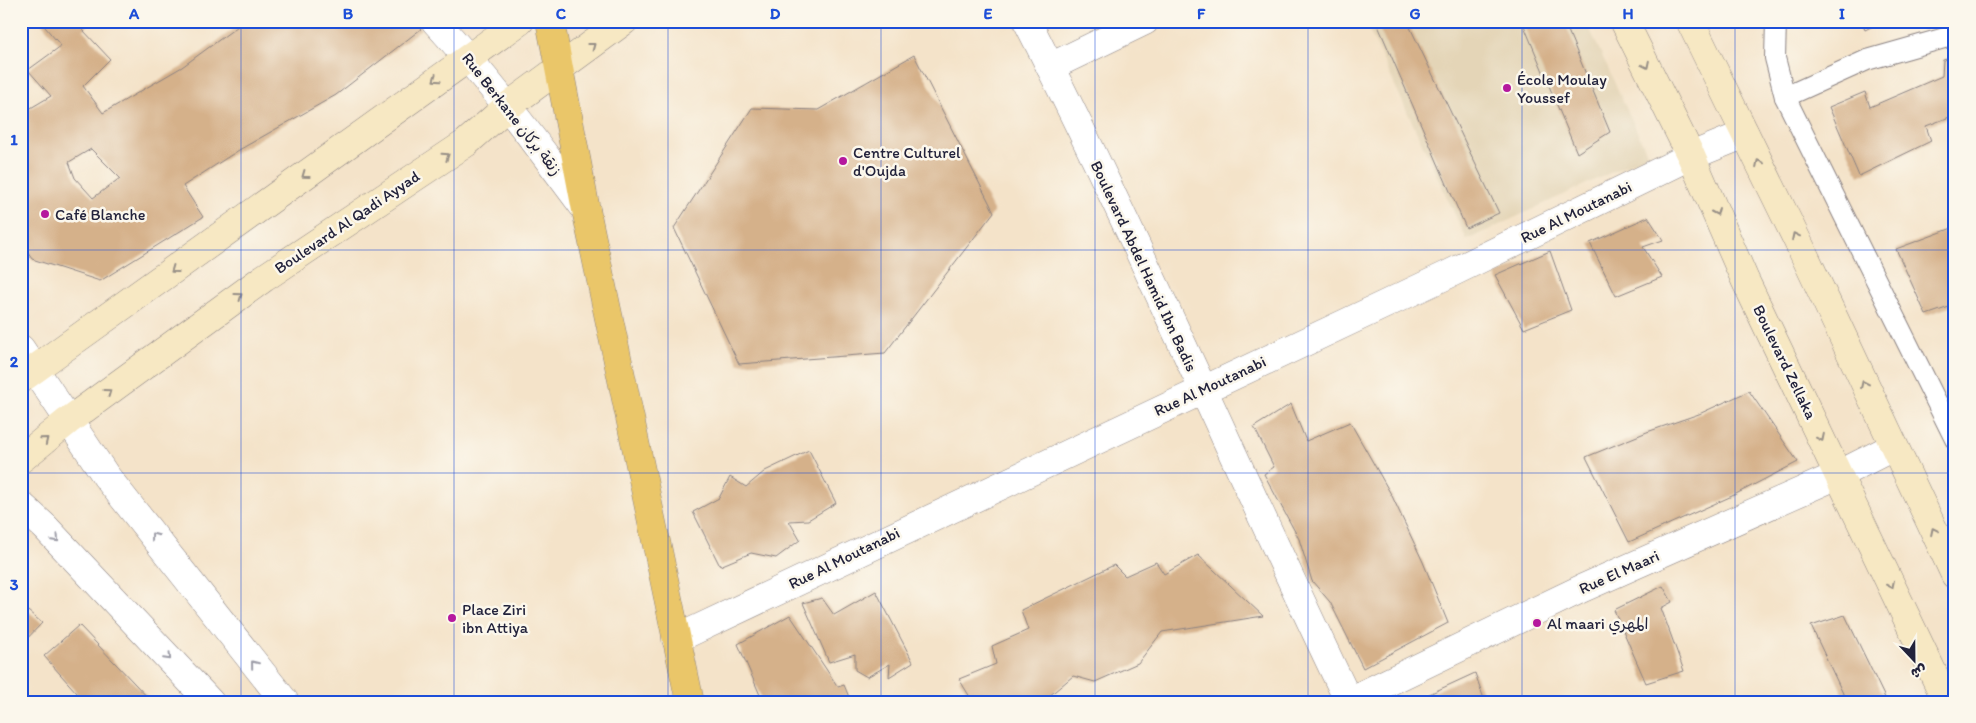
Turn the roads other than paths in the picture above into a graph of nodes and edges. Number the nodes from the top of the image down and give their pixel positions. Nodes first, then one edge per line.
1 (435, 21) edge
2 (520, 21) edge
3 (550, 21) edge
4 (624, 21) edge
5 (1027, 21) edge
6 (1145, 21) edge
7 (1624, 21) edge
8 (1690, 21) edge
9 (1776, 21) edge
10 (1955, 34) edge
11 (468, 57) junction
12 (1050, 67) junction
13 (560, 70) junction
14 (1785, 97) junction
15 (508, 106) junction
16 (1745, 134) junction
17 (1692, 156) junction
18 (586, 210) junction
19 (26, 366) edge
20 (1202, 390) junction
21 (1950, 415) edge
22 (68, 421) junction
23 (1955, 439) edge
24 (1893, 447) junction
25 (21, 459) edge
26 (1838, 475) junction
27 (21, 505) edge
28 (1955, 574) edge
29 (676, 639) junction
30 (210, 702) edge
31 (285, 702) edge
32 (690, 702) edge
33 (1348, 702) edge
34 (1947, 702) edge

1 - 11 street, Rue Berkane زنقة بركان
2 - 11 main road
3 - 13 main road
13 -> 4 main road, Boulevard Al Qadi Ayyad
5 - 12 street, Boulevard Abdel Hamid Ibn Badis
6 - 12 street
7 -> 17 main road, Boulevard Zellaka
8 - 16 main road
9 - 14 lane
10 - 14 lane
11 - 15 street, Rue Berkane زنقة بركان
11 -> 19 main road
12 - 20 street, Boulevard Abdel Hamid Ibn Badis
13 - 15 main road, Boulevard Al Qadi Ayyad
13 - 18 main road
14 - 21 lane
15 - 18 street, Rue Berkane زنقة بركان
22 -> 15 main road, Boulevard Al Qadi Ayyad
16 - 17 street, Rue Al Moutanabi
24 -> 16 main road
17 - 20 street, Rue Al Moutanabi
17 -> 26 main road, Boulevard Zellaka
18 - 29 main road
19 - 22 street
20 - 29 street, Rue Al Moutanabi
20 - 33 street, Boulevard Abdel Hamid Ibn Badis
21 - 23 lane
25 -> 22 main road, Boulevard Al Qadi Ayyad
31 -> 22 street
24 - 26 street, Rue El Maari
28 -> 24 main road
26 - 33 street, Rue El Maari
26 -> 34 main road, Boulevard Zellaka
27 -> 30 street
29 - 32 main road

